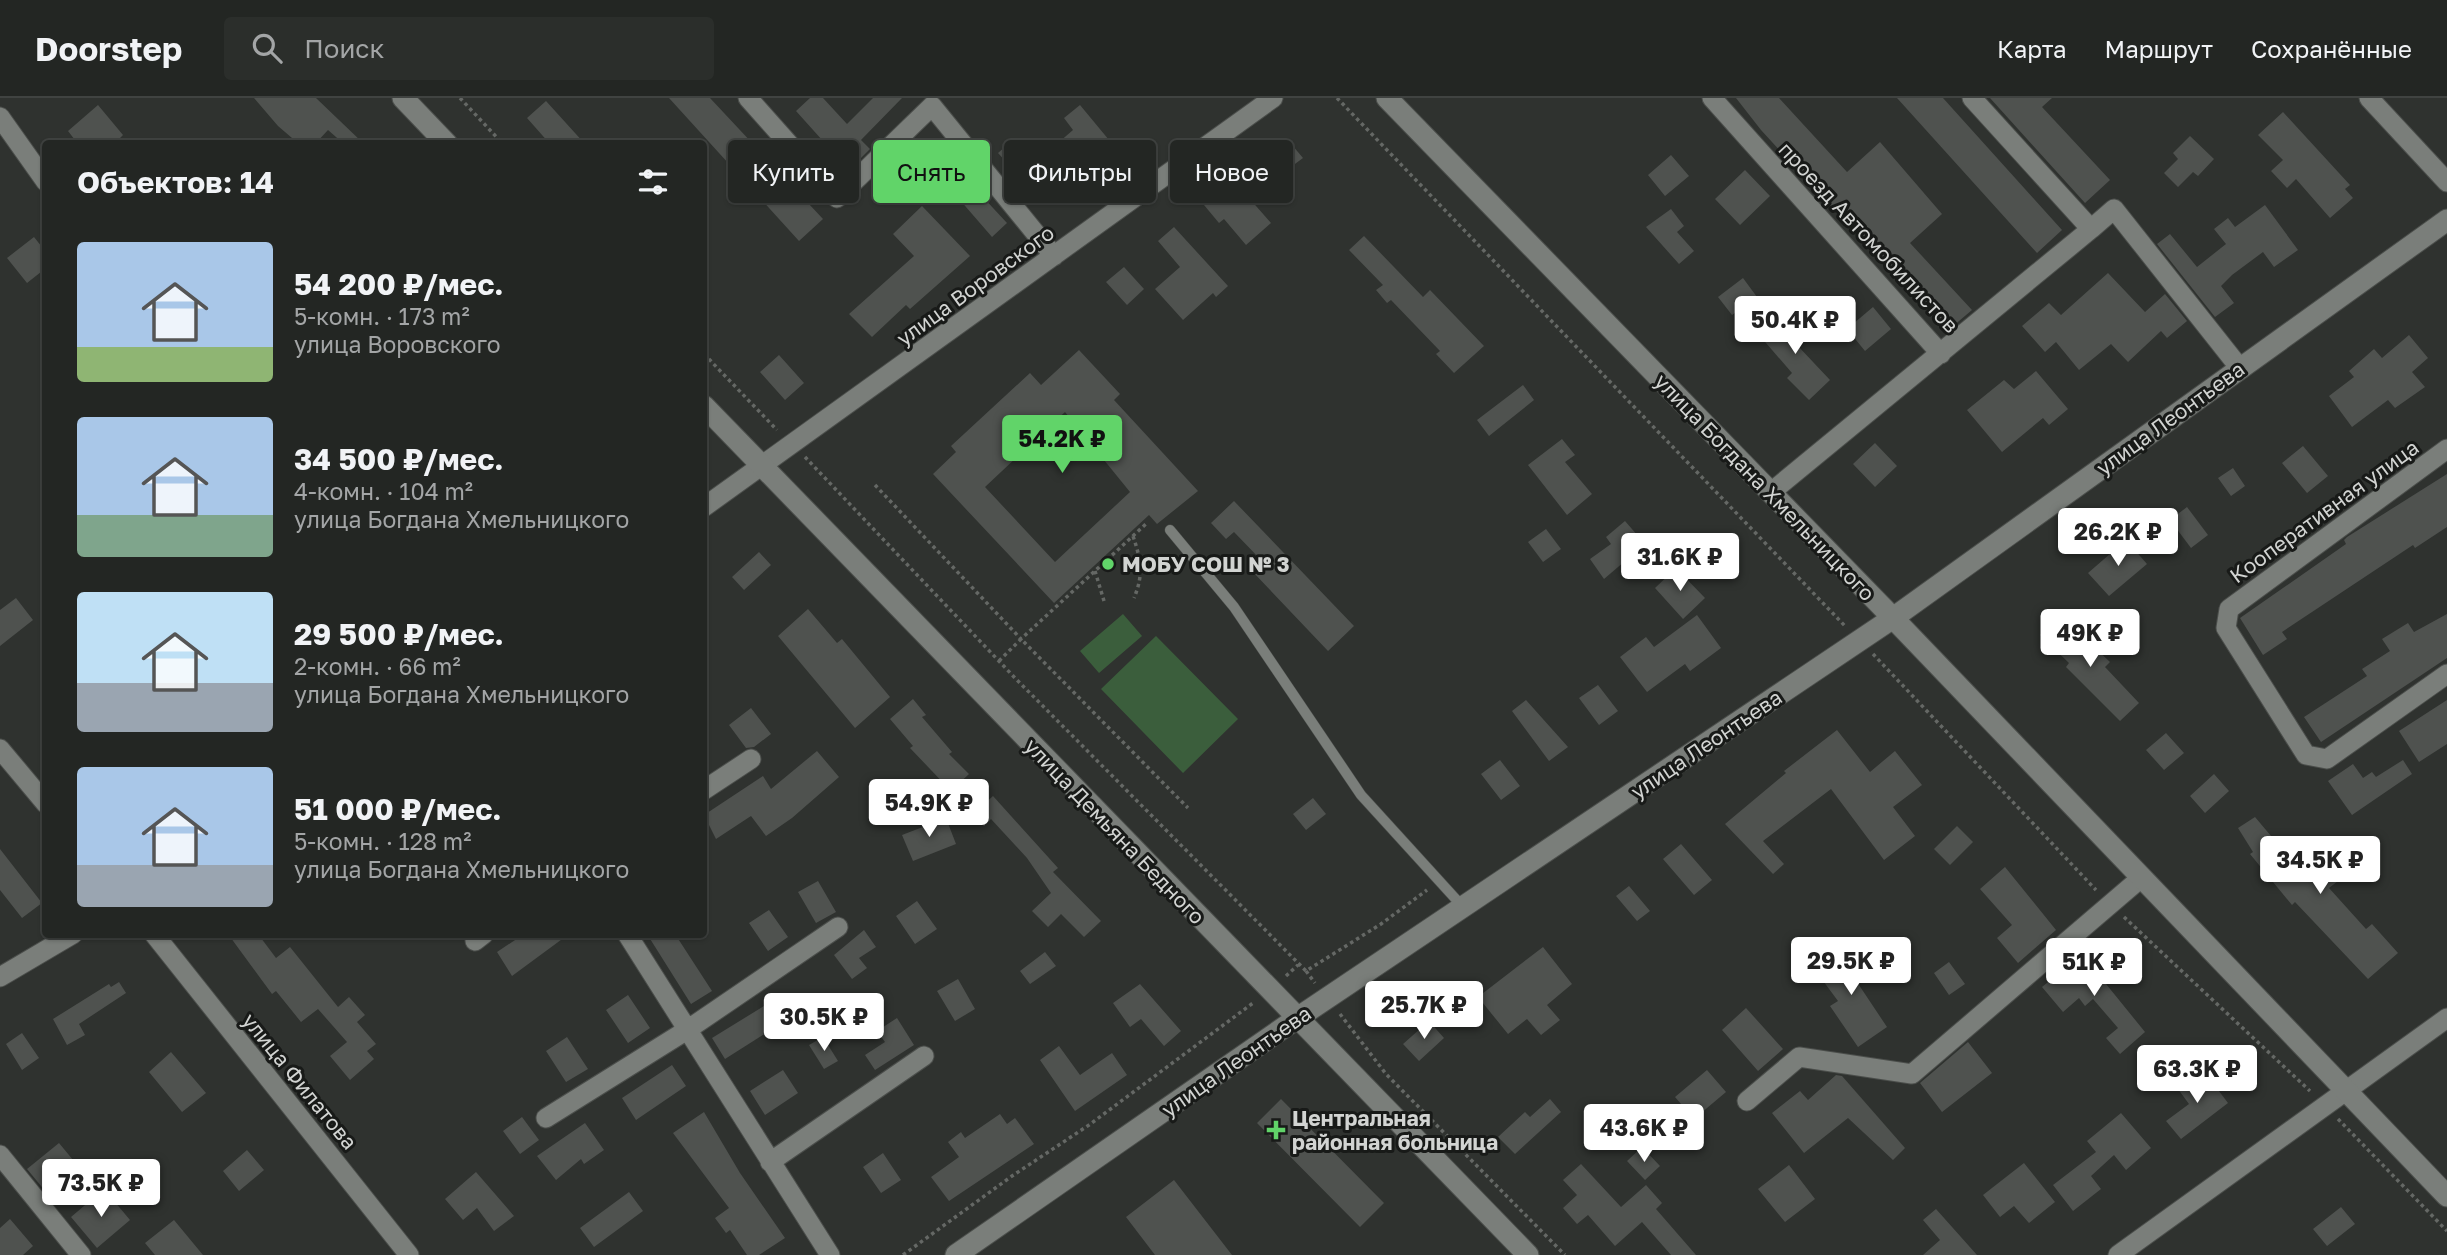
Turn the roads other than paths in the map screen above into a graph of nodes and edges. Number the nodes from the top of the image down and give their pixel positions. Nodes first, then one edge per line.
1 (403, 98) edge
2 (748, 98) edge
3 (1273, 98) edge
4 (1387, 98) edge
5 (1712, 98) edge
6 (1972, 98) edge
7 (2369, 98) edge
8 (936, 102) edge
9 (0, 117) edge
10 (443, 140) edge
11 (42, 176) edge
12 (2447, 182) edge
13 (2447, 220) edge
14 (2091, 229) junction
15 (1054, 256) junction
16 (1941, 354) junction
17 (2239, 368) junction
18 (707, 409) edge
19 (2447, 449) edge
20 (762, 466) junction
21 (1770, 493) junction
22 (707, 505) edge
23 (1170, 530) dead end
24 (1893, 618) junction
25 (2447, 674) edge
26 (0, 750) edge
27 (751, 759) dead end
28 (707, 788) edge
29 (42, 799) edge
30 (2141, 878) junction
31 (1463, 907) junction
32 (838, 927) dead end
33 (66, 938) edge
34 (157, 938) edge
35 (629, 938) edge
36 (0, 977) edge
37 (2447, 1018) edge
38 (1296, 1019) junction
39 (688, 1030) junction
40 (924, 1056) dead end
41 (2345, 1091) junction
42 (1747, 1101) dead end
43 (546, 1118) dead end
44 (0, 1155) edge
45 (770, 1162) junction
46 (2447, 1196) edge
47 (2122, 1254) edge
48 (81, 1255) edge
49 (409, 1255) edge
50 (830, 1255) edge
51 (956, 1255) edge
52 (1528, 1255) edge

1 - 10 street
2 - 8 street
3 - 15 street, улица Воровского
4 - 21 street, улица Богдана Хмельницкого
5 - 16 street, проезд Автомобилистов
6 - 14 street
7 - 12 street
8 - 15 street
9 - 11 street
13 - 17 street, улица Леонтьева
14 - 16 street, проезд Автомобилистов
14 - 17 street, проезд Автомобилистов
15 - 20 street, улица Воровского
16 - 21 street
17 - 24 street, улица Леонтьева
18 - 20 street, улица Демьяна Бедного
19 - 25 street, Кооперативная улица
20 - 22 street, улица Воровского
20 - 38 street, улица Демьяна Бедного
21 - 24 street, улица Богдана Хмельницкого
23 - 31 lane
24 - 30 street, улица Богдана Хмельницкого
24 - 31 street, улица Леонтьева
26 - 29 street
27 - 28 street
30 - 41 street, улица Богдана Хмельницкого
30 - 42 street
31 - 38 street, улица Леонтьева
32 - 39 street
33 - 36 street
34 - 49 street, улица Филатова
35 - 39 street
37 - 41 street
38 - 51 street, улица Леонтьева
38 - 52 street, улица Демьяна Бедного
39 - 43 street
39 - 45 street
40 - 45 street
41 - 46 street, улица Богдана Хмельницкого
41 - 47 street
44 - 48 street
45 - 50 street

